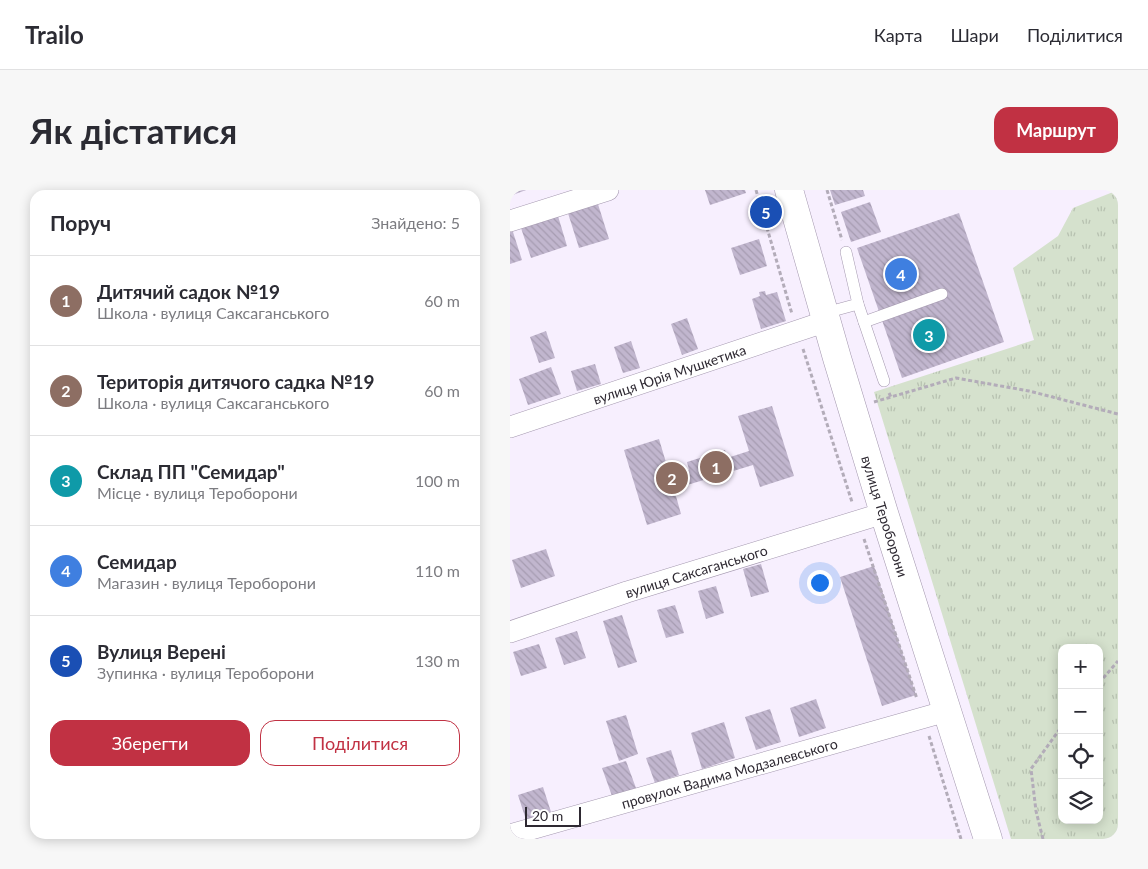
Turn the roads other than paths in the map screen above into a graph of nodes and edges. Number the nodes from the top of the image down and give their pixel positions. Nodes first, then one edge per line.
1 (608, 190) edge
2 (789, 190) edge
3 (510, 221) edge
4 (846, 252) road end
5 (942, 294) dead end
6 (858, 304) junction
7 (826, 317) junction
8 (864, 322) junction
9 (884, 381) road end
10 (510, 427) edge
11 (884, 513) junction
12 (510, 632) edge
13 (947, 711) junction
14 (510, 835) edge
15 (988, 839) edge

1 - 3 street
2 - 7 main road, вулиця Тероборони
4 - 6 lane
5 - 8 lane
6 - 7 lane
6 - 8 lane
7 - 10 street, вулиця Юрія Мушкетика
7 - 11 main road, вулиця Тероборони
8 - 9 lane
11 - 12 street, вулиця Саксаганського
11 - 13 main road, вулиця Тероборони
13 - 14 street, провулок Вадима Модзалевського
13 - 15 main road, вулиця Тероборони

